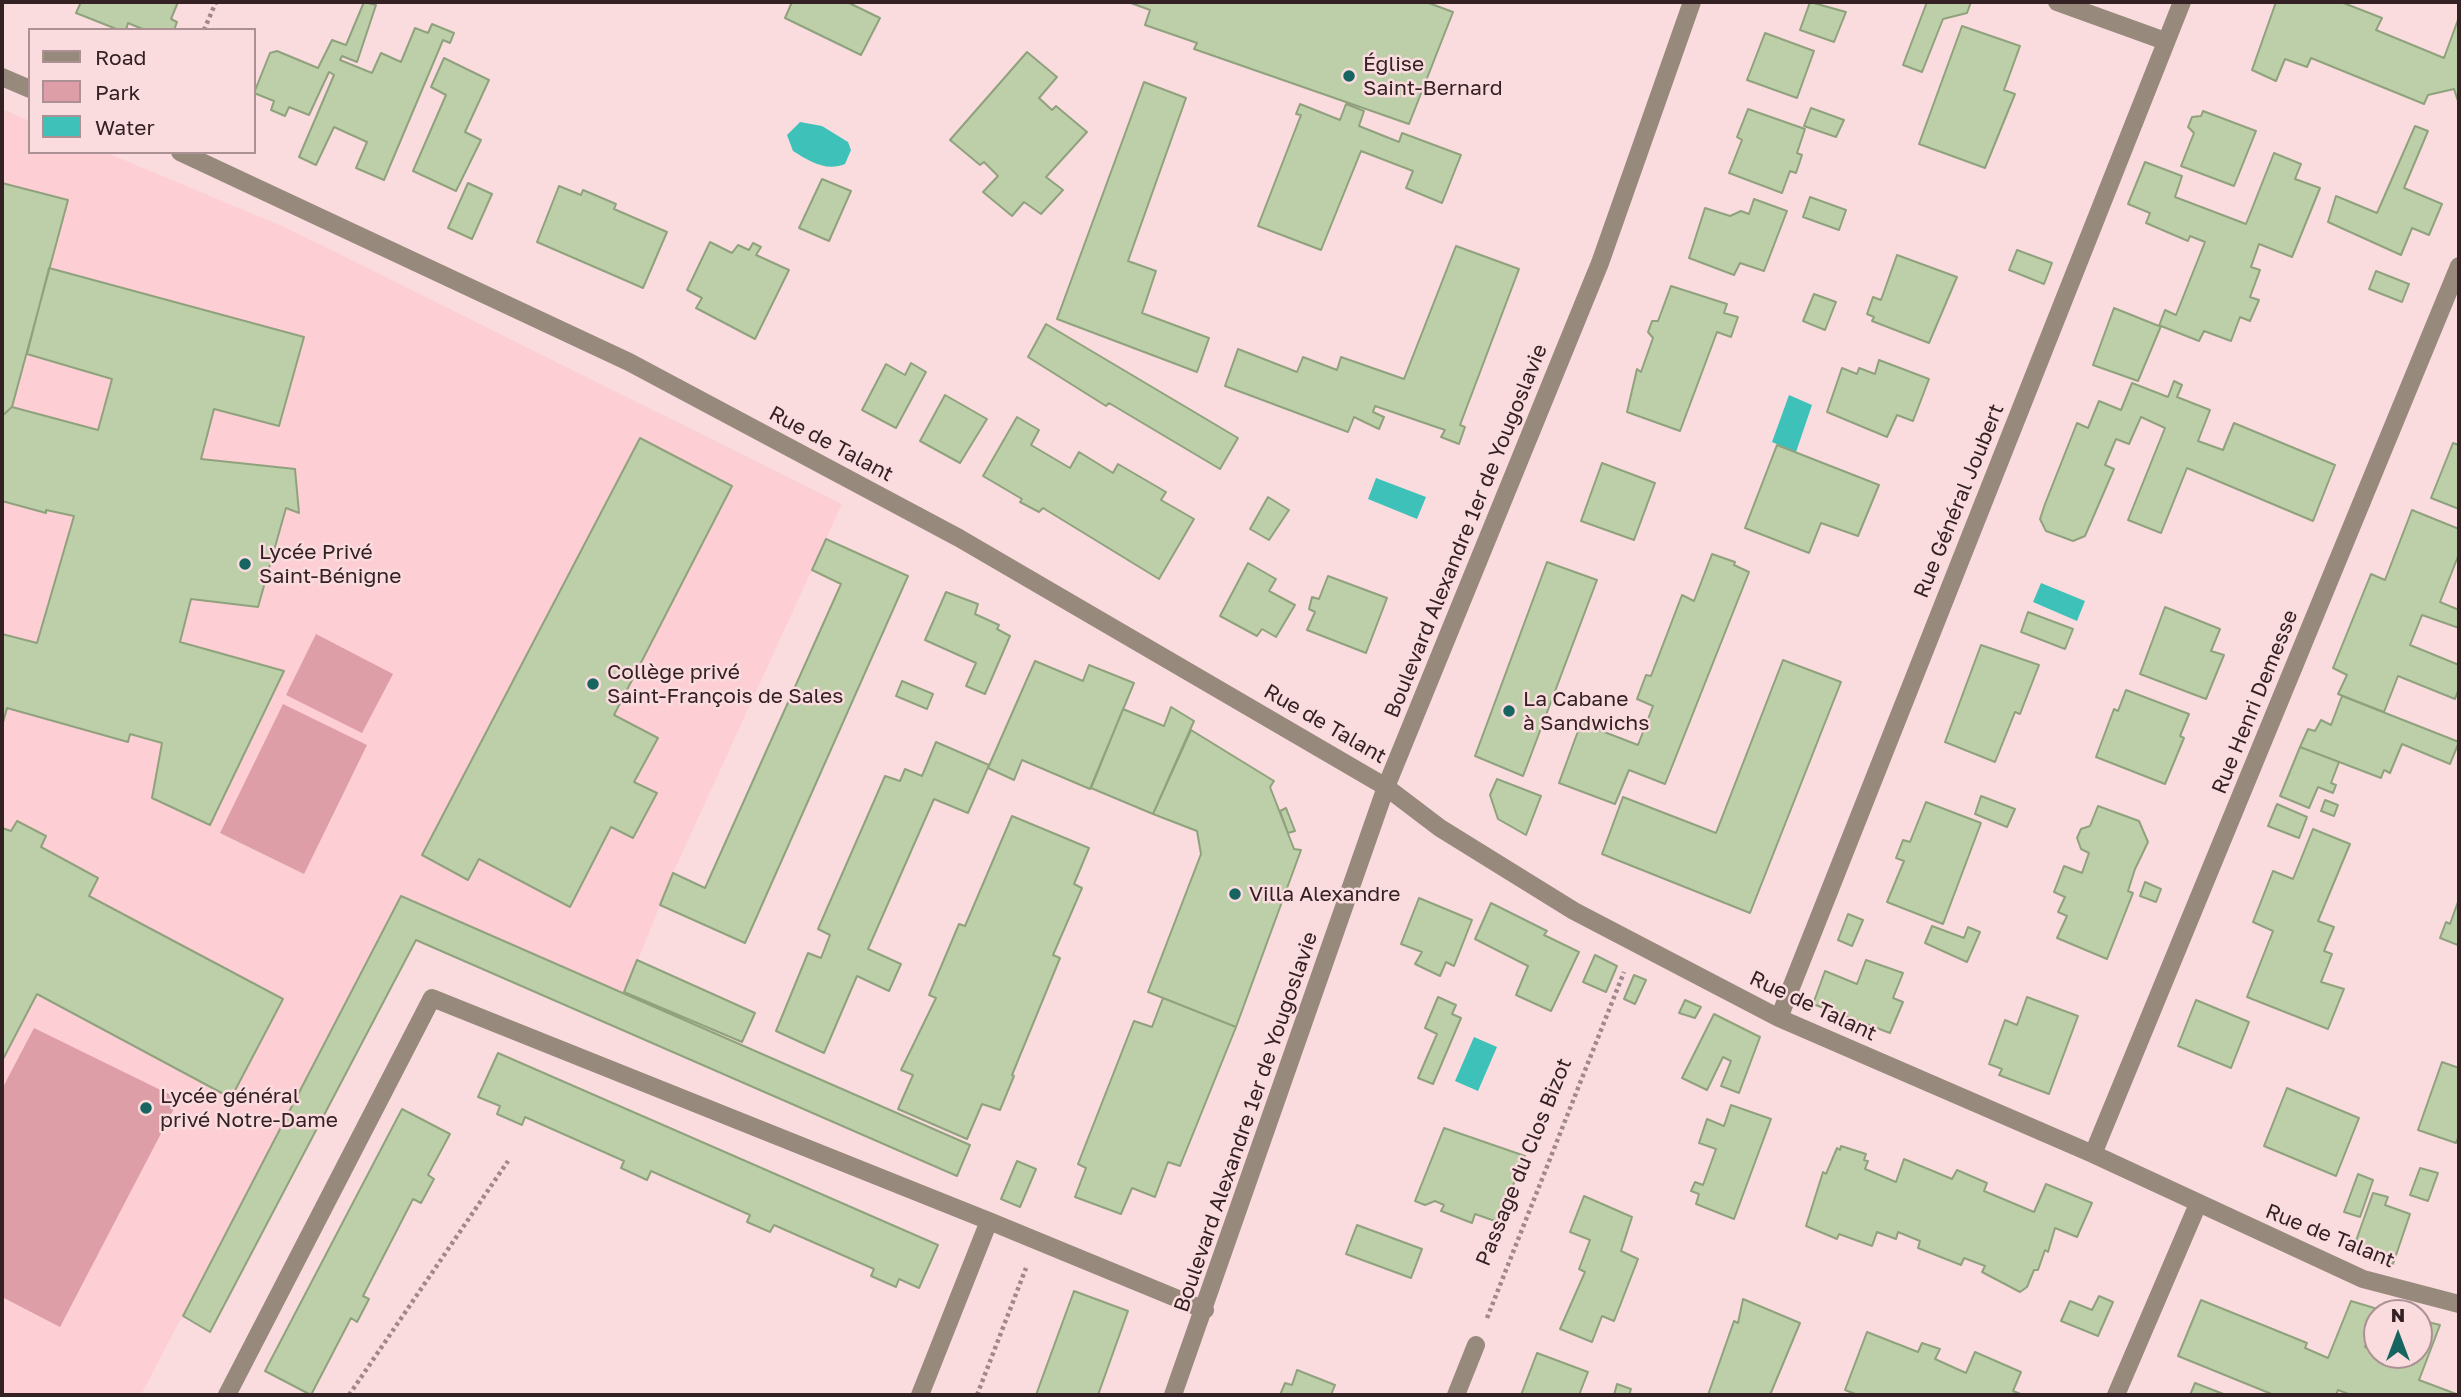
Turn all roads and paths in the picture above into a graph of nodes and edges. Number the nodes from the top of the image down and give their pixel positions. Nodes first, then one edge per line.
1 (216, 2) edge
2 (1692, 2) edge
3 (2057, 2) edge
4 (2182, 2) edge
5 (205, 28) edge
6 (2165, 41) junction
7 (2, 77) edge
8 (28, 88) edge
9 (184, 154) edge
10 (2459, 266) edge
11 (1387, 787) junction
12 (1636, 945) junction
13 (1780, 1018) junction
14 (2093, 1154) junction
15 (508, 1161) dead end
16 (2198, 1204) junction
17 (989, 1221) junction
18 (1037, 1241) junction
19 (2459, 1304) edge
20 (1205, 1310) junction
21 (1476, 1345) joint
22 (227, 1395) edge
23 (349, 1395) edge
24 (920, 1395) edge
25 (977, 1395) edge
26 (1174, 1395) edge
27 (1456, 1395) edge
28 (2116, 1395) edge

1 - 5 path
2 - 11 street, Boulevard Alexandre 1er de Yougoslavie
3 - 6 street
4 - 6 street, Rue Général Joubert
6 - 13 street, Rue Général Joubert
7 - 8 street
9 - 11 street, Rue de Talant
10 - 14 street, Rue Henri Demesse
11 - 12 street, Rue de Talant
11 - 20 street, Boulevard Alexandre 1er de Yougoslavie
12 - 13 street, Rue de Talant
12 - 21 path, Passage du Clos Bizot
13 - 14 street, Rue de Talant
14 - 16 street, Rue de Talant
15 - 23 path
16 - 19 street, Rue de Talant
16 - 28 street
17 - 18 street
17 - 22 street
17 - 24 street
18 - 20 street
18 - 25 path
20 - 26 street, Boulevard Alexandre 1er de Yougoslavie
21 - 27 street

